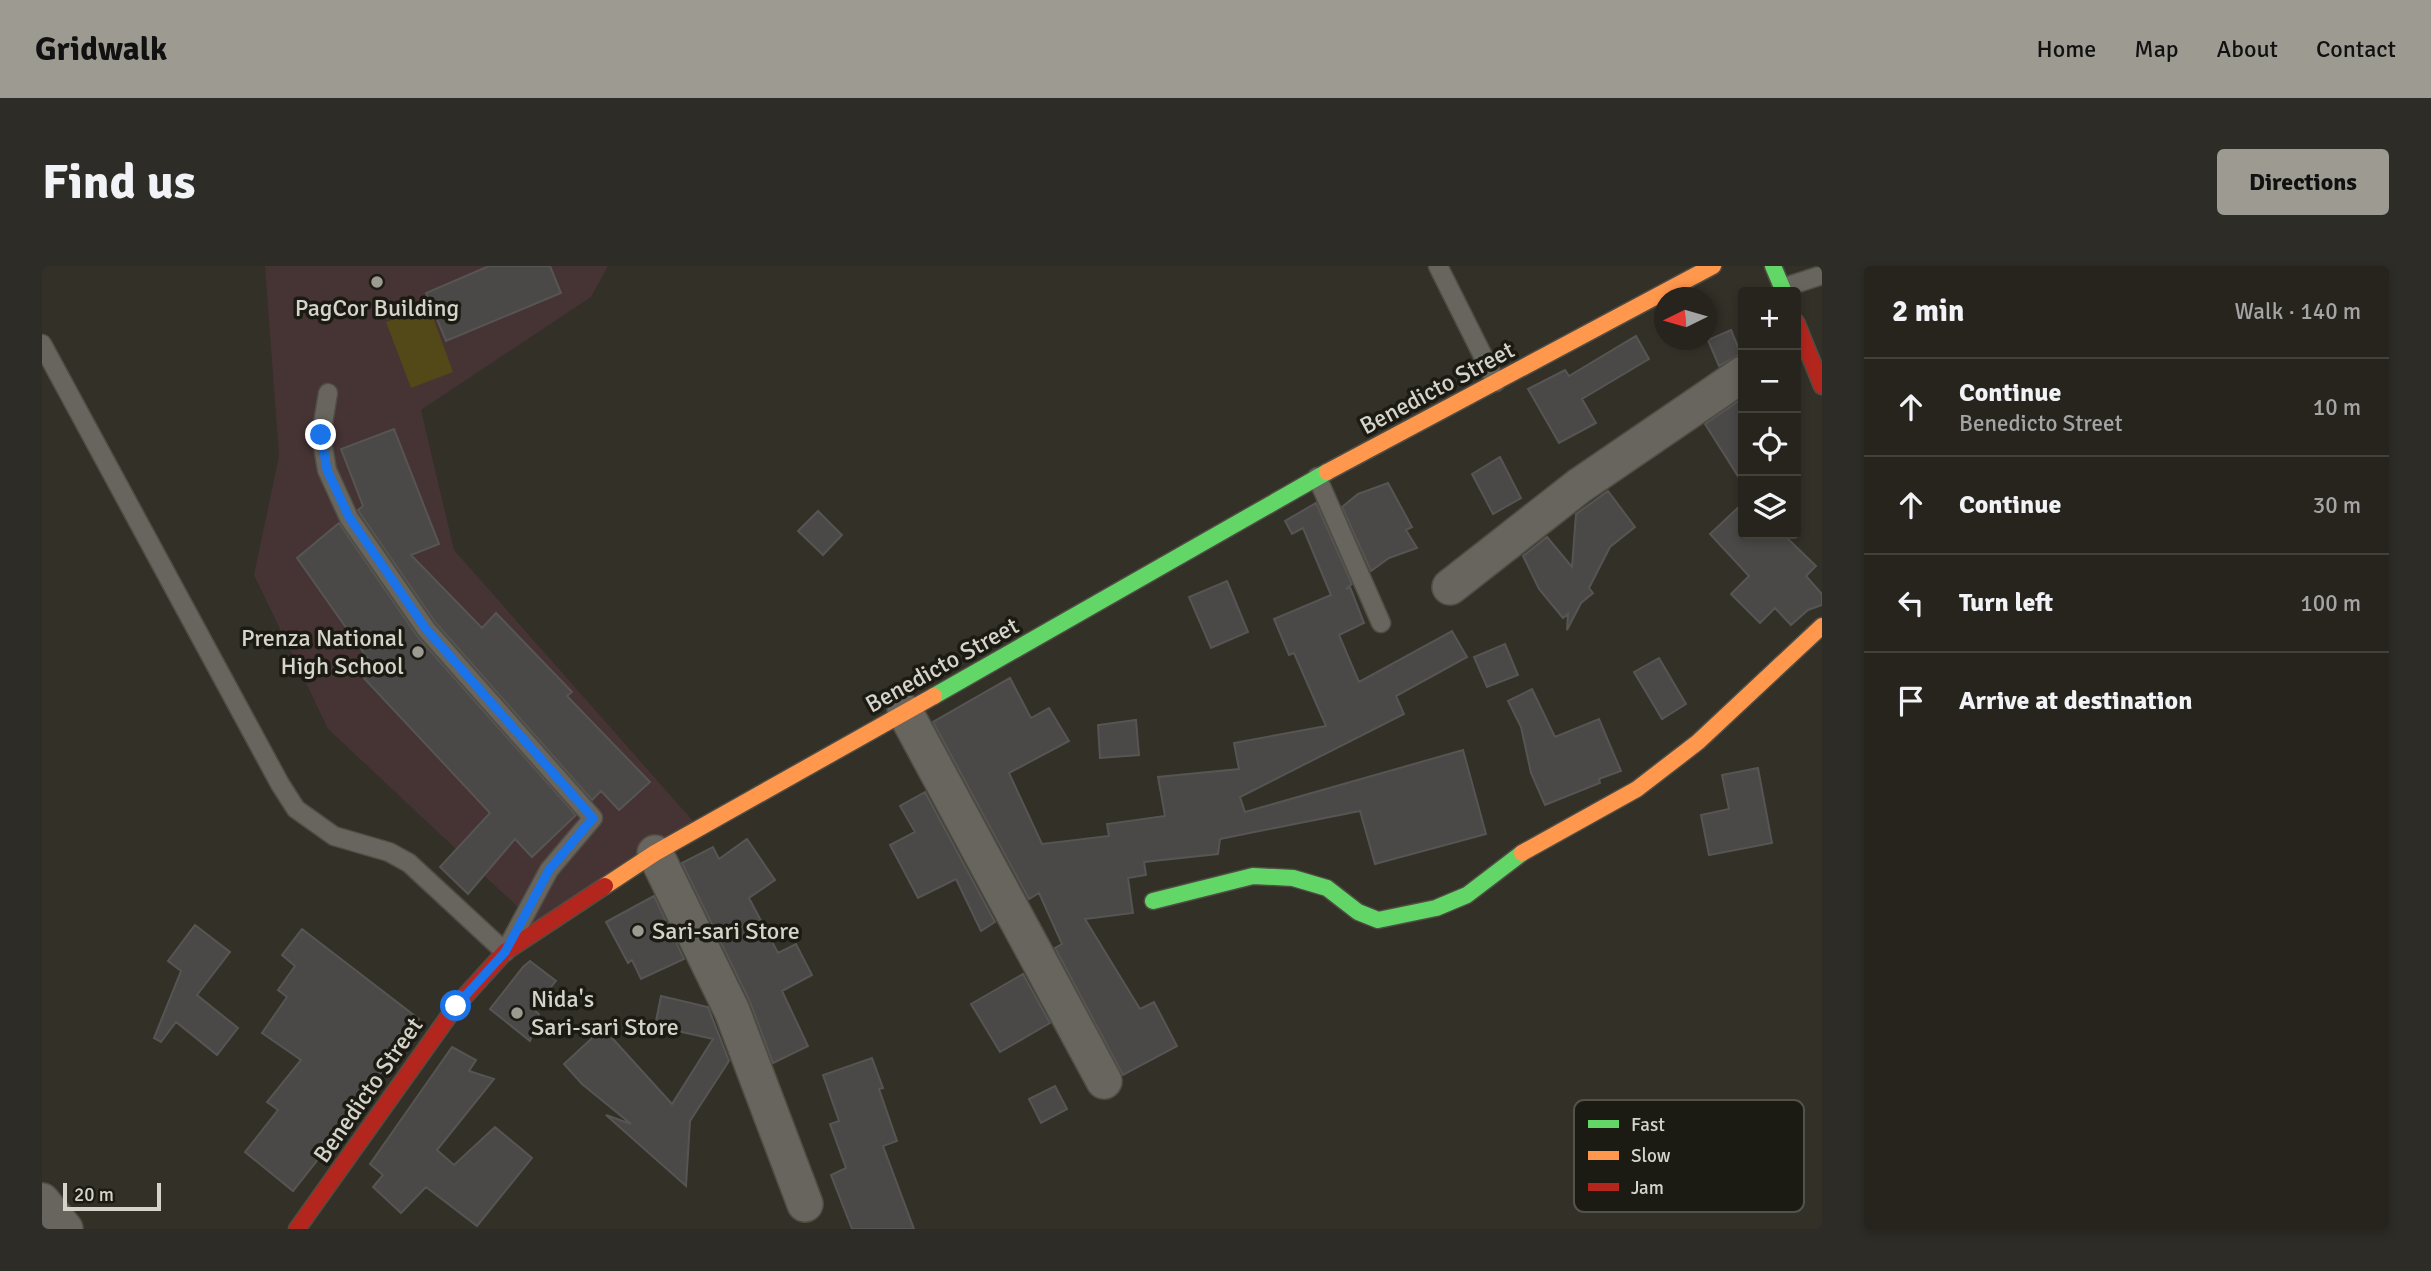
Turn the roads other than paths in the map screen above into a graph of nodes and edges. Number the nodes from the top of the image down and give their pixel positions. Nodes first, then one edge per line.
1 (1438, 266) edge
2 (1713, 266) edge
3 (1773, 266) edge
4 (1822, 275) edge
5 (1782, 287) edge
6 (1791, 287) edge
7 (1801, 341) edge
8 (42, 344) edge
9 (1738, 377) edge
10 (1496, 382) junction
11 (1822, 386) edge
12 (328, 393) dead end
13 (1317, 477) junction
14 (1450, 587) dead end
15 (1381, 622) dead end
16 (1822, 626) edge
17 (905, 712) junction
18 (655, 853) junction
19 (1153, 901) dead end
20 (505, 952) junction
21 (1104, 1081) dead end
22 (42, 1201) edge
23 (805, 1204) dead end
24 (65, 1229) edge
25 (297, 1229) edge

1 - 10 lane
2 - 10 street, Benedicto Street
3 - 5 street
4 - 6 lane
7 - 11 street
8 - 20 lane
9 - 14 street
10 - 13 street, Benedicto Street
12 - 20 lane
13 - 15 lane
13 - 17 street, Benedicto Street
16 - 19 street
17 - 18 street, Benedicto Street
17 - 21 street
18 - 20 street, Benedicto Street
18 - 23 street
20 - 25 street, Benedicto Street
22 - 24 street

